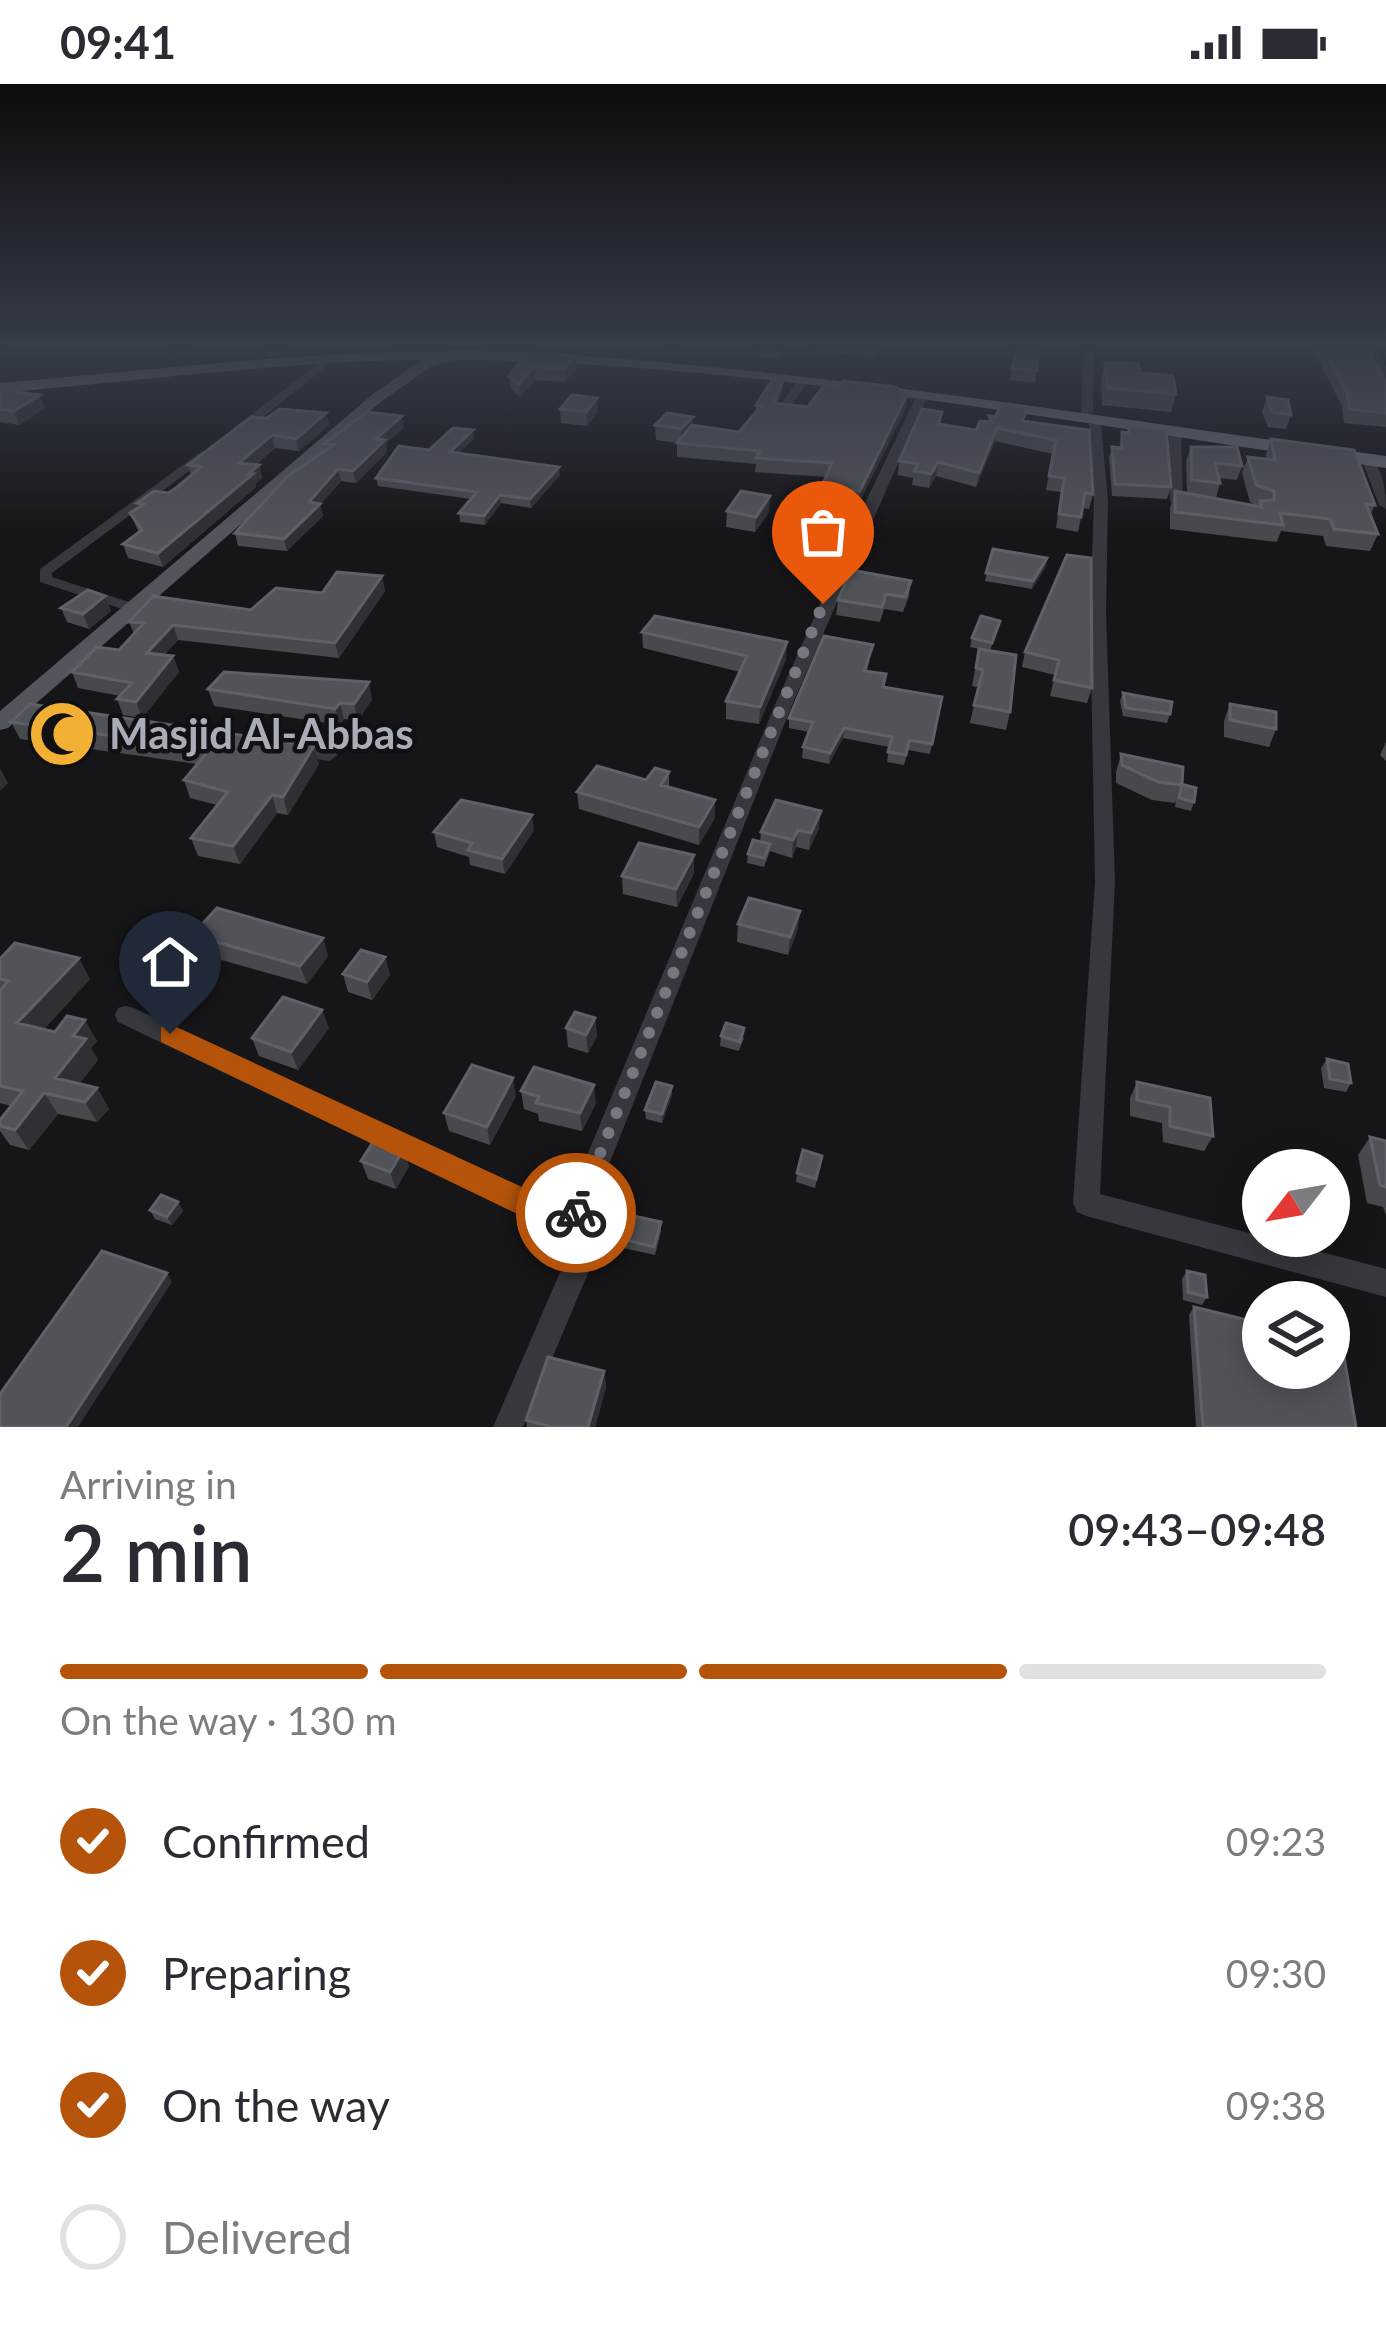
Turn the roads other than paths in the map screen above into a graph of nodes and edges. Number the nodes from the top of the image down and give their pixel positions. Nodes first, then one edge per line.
1 (266, 409) edge
2 (364, 409) edge
3 (916, 409) edge
4 (1020, 409) edge
5 (1031, 409) edge
6 (1091, 409) edge
7 (1091, 417) junction
8 (1174, 434) junction
9 (230, 437) edge
10 (213, 449) edge
11 (1386, 452) edge
12 (1377, 461) edge
13 (1198, 504) edge
14 (1386, 505) edge
15 (133, 608) junction
16 (39, 713) edge
17 (8, 716) edge
18 (262, 745) edge
19 (329, 755) dead end
20 (126, 1015) dead end
21 (572, 1225) junction
22 (1386, 1283) edge
23 (508, 1427) edge

1 - 9 lane
2 - 15 main road
3 - 21 lane
4 - 7 highway
5 - 7 highway
6 - 7 lane
7 - 8 highway
7 - 11 highway
7 - 22 lane
8 - 12 highway
8 - 13 lane
10 - 15 lane
12 - 14 lane
15 - 17 main road
16 - 17 lane
18 - 19 lane
20 - 21 lane
21 - 23 lane

